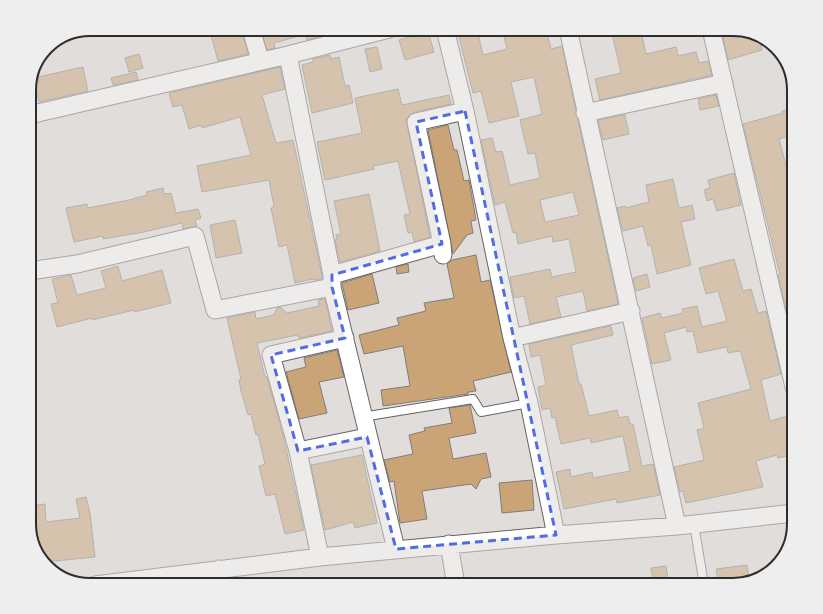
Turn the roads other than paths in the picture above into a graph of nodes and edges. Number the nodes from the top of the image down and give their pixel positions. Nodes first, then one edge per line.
1 (253, 36) edge
2 (362, 36) edge
3 (447, 36) edge
4 (570, 36) edge
5 (713, 36) edge
6 (288, 55) junction
7 (260, 60) junction
8 (724, 83) junction
9 (465, 111) junction
10 (36, 113) edge
11 (585, 113) junction
12 (36, 270) edge
13 (332, 281) junction
14 (631, 311) junction
15 (345, 338) junction
16 (512, 338) junction
17 (787, 357) edge
18 (529, 403) junction
19 (362, 417) junction
20 (367, 437) junction
21 (298, 451) junction
22 (787, 514) edge
23 (686, 525) junction
24 (556, 535) junction
25 (449, 544) junction
26 (396, 549) junction
27 (320, 557) junction
28 (220, 577) edge
29 (204, 578) edge
30 (455, 578) edge
31 (702, 578) edge

1 - 7 street
2 - 6 street
3 - 9 street
4 - 11 street
5 - 8 street
6 - 7 street
6 - 13 street
7 - 10 street
8 - 11 street
8 - 17 street
9 - 13 street
9 - 16 street
11 - 14 street
12 - 13 street
13 - 15 street
14 - 16 street
14 - 23 street
15 - 19 street
15 - 21 street
16 - 18 street
18 - 19 lane
18 - 24 street
19 - 20 street
20 - 21 street
20 - 26 street
21 - 27 street
22 - 23 street
23 - 24 street
23 - 31 lane
24 - 25 street
25 - 26 street
25 - 30 street
26 - 27 street
27 - 28 street
28 - 29 street

